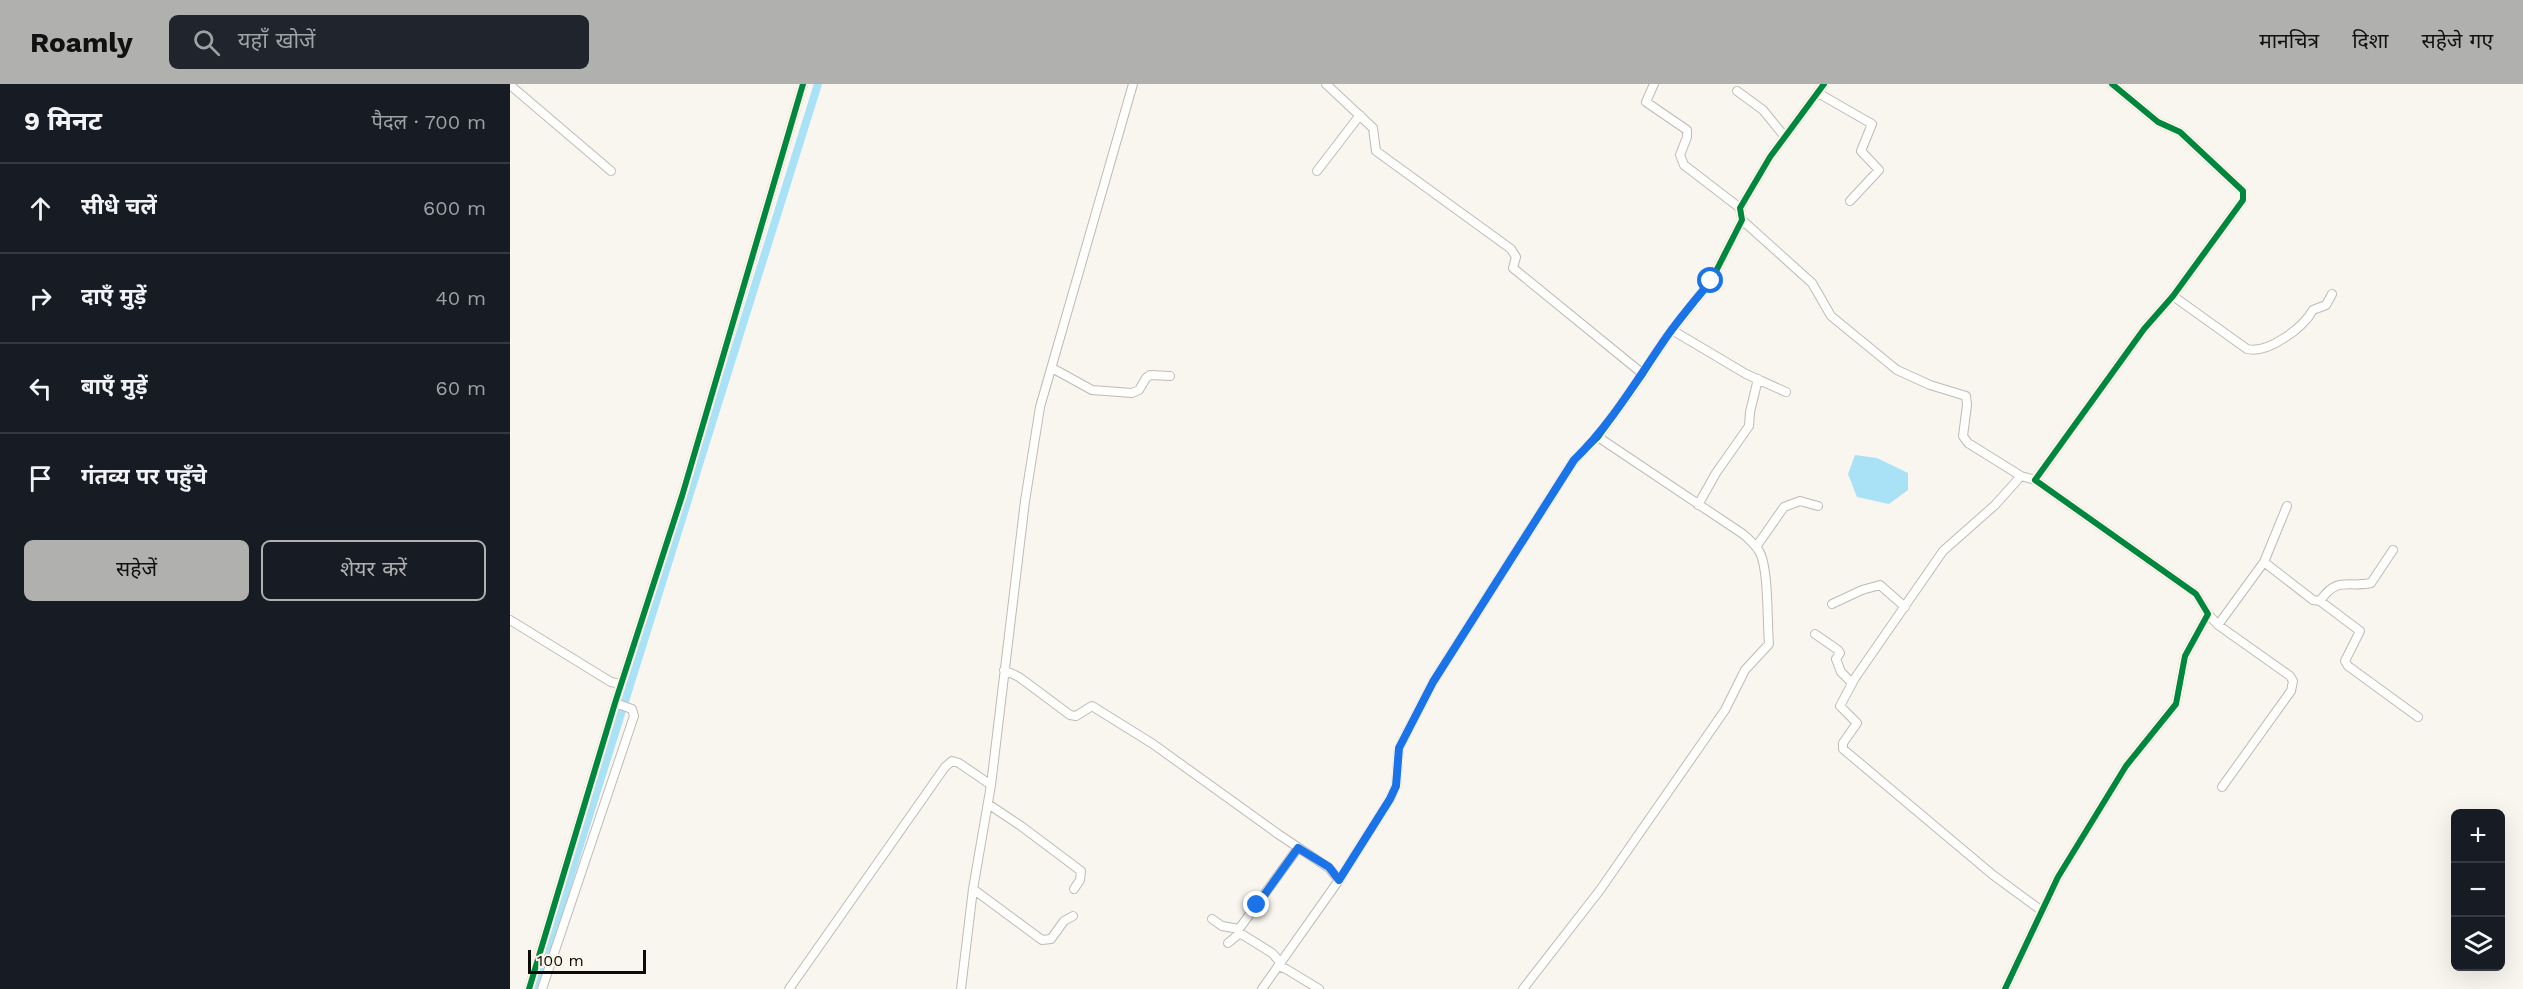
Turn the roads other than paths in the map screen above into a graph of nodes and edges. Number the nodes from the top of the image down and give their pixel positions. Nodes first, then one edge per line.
1 (803, 84) edge
2 (1133, 84) edge
3 (1326, 84) edge
4 (1654, 84) edge
5 (1824, 84) edge
6 (2112, 84) edge
7 (510, 85) edge
8 (1737, 91) dead end
9 (1818, 93) junction
10 (1360, 115) junction
11 (1785, 137) junction
12 (611, 171) dead end
13 (1317, 171) dead end
14 (1850, 201) dead end
15 (1740, 208) junction
16 (1742, 220) junction
17 (2332, 294) dead end
18 (2174, 296) junction
19 (1672, 330) junction
20 (1052, 368) junction
21 (1643, 374) junction
22 (1170, 376) dead end
23 (1758, 379) junction
24 (1786, 392) dead end
25 (1598, 437) junction
26 (2021, 476) junction
27 (2036, 480) junction
28 (1698, 505) junction
29 (1818, 506) dead end
30 (2287, 506) dead end
31 (1756, 547) junction
32 (2393, 550) dead end
33 (2264, 562) junction
34 (2320, 601) junction
35 (1832, 604) dead end
36 (1905, 607) junction
37 (2208, 614) junction
38 (510, 620) edge
39 (2218, 625) junction
40 (1815, 634) dead end
41 (1004, 670) junction
42 (1852, 683) junction
43 (621, 684) junction
44 (619, 704) junction
45 (2418, 717) dead end
46 (991, 785) junction
47 (2222, 787) dead end
48 (988, 804) junction
49 (1298, 848) junction
50 (1339, 880) junction
51 (973, 889) junction
52 (1074, 889) dead end
53 (2042, 911) junction
54 (1073, 916) dead end
55 (1212, 919) dead end
56 (1228, 942) dead end
57 (1279, 964) junction
58 (529, 989) edge
59 (542, 989) edge
60 (789, 989) edge
61 (961, 989) edge
62 (1262, 989) edge
63 (1319, 989) edge
64 (1523, 989) edge
65 (2005, 989) edge

1 - 43 street
2 - 20 street
3 - 10 street
4 - 15 street
5 - 9 street
6 - 18 street
7 - 12 street
8 - 11 street
9 - 11 street
9 - 14 street
10 - 13 street
10 - 21 street
11 - 15 street
15 - 16 street
16 - 19 street
16 - 26 street
17 - 18 street
18 - 27 street
19 - 21 street
19 - 23 street
20 - 22 street
20 - 41 street
21 - 25 street
23 - 24 street
23 - 28 street
25 - 28 street
25 - 50 street
26 - 27 street
26 - 36 street
27 - 37 street
28 - 31 street
29 - 31 street
30 - 33 street
31 - 64 street
32 - 34 street
33 - 34 street
33 - 39 street
34 - 45 street
35 - 36 street
36 - 42 street
37 - 39 street
37 - 53 street
38 - 43 street
39 - 47 street
40 - 42 street
41 - 46 street
41 - 49 street
42 - 53 street
43 - 44 street
44 - 58 street
44 - 59 street
46 - 48 street
46 - 60 street
48 - 51 street
48 - 52 street
49 - 50 street
49 - 55 street
50 - 57 street
51 - 54 street
51 - 61 street
53 - 65 street
56 - 57 street
57 - 62 street
57 - 63 street

